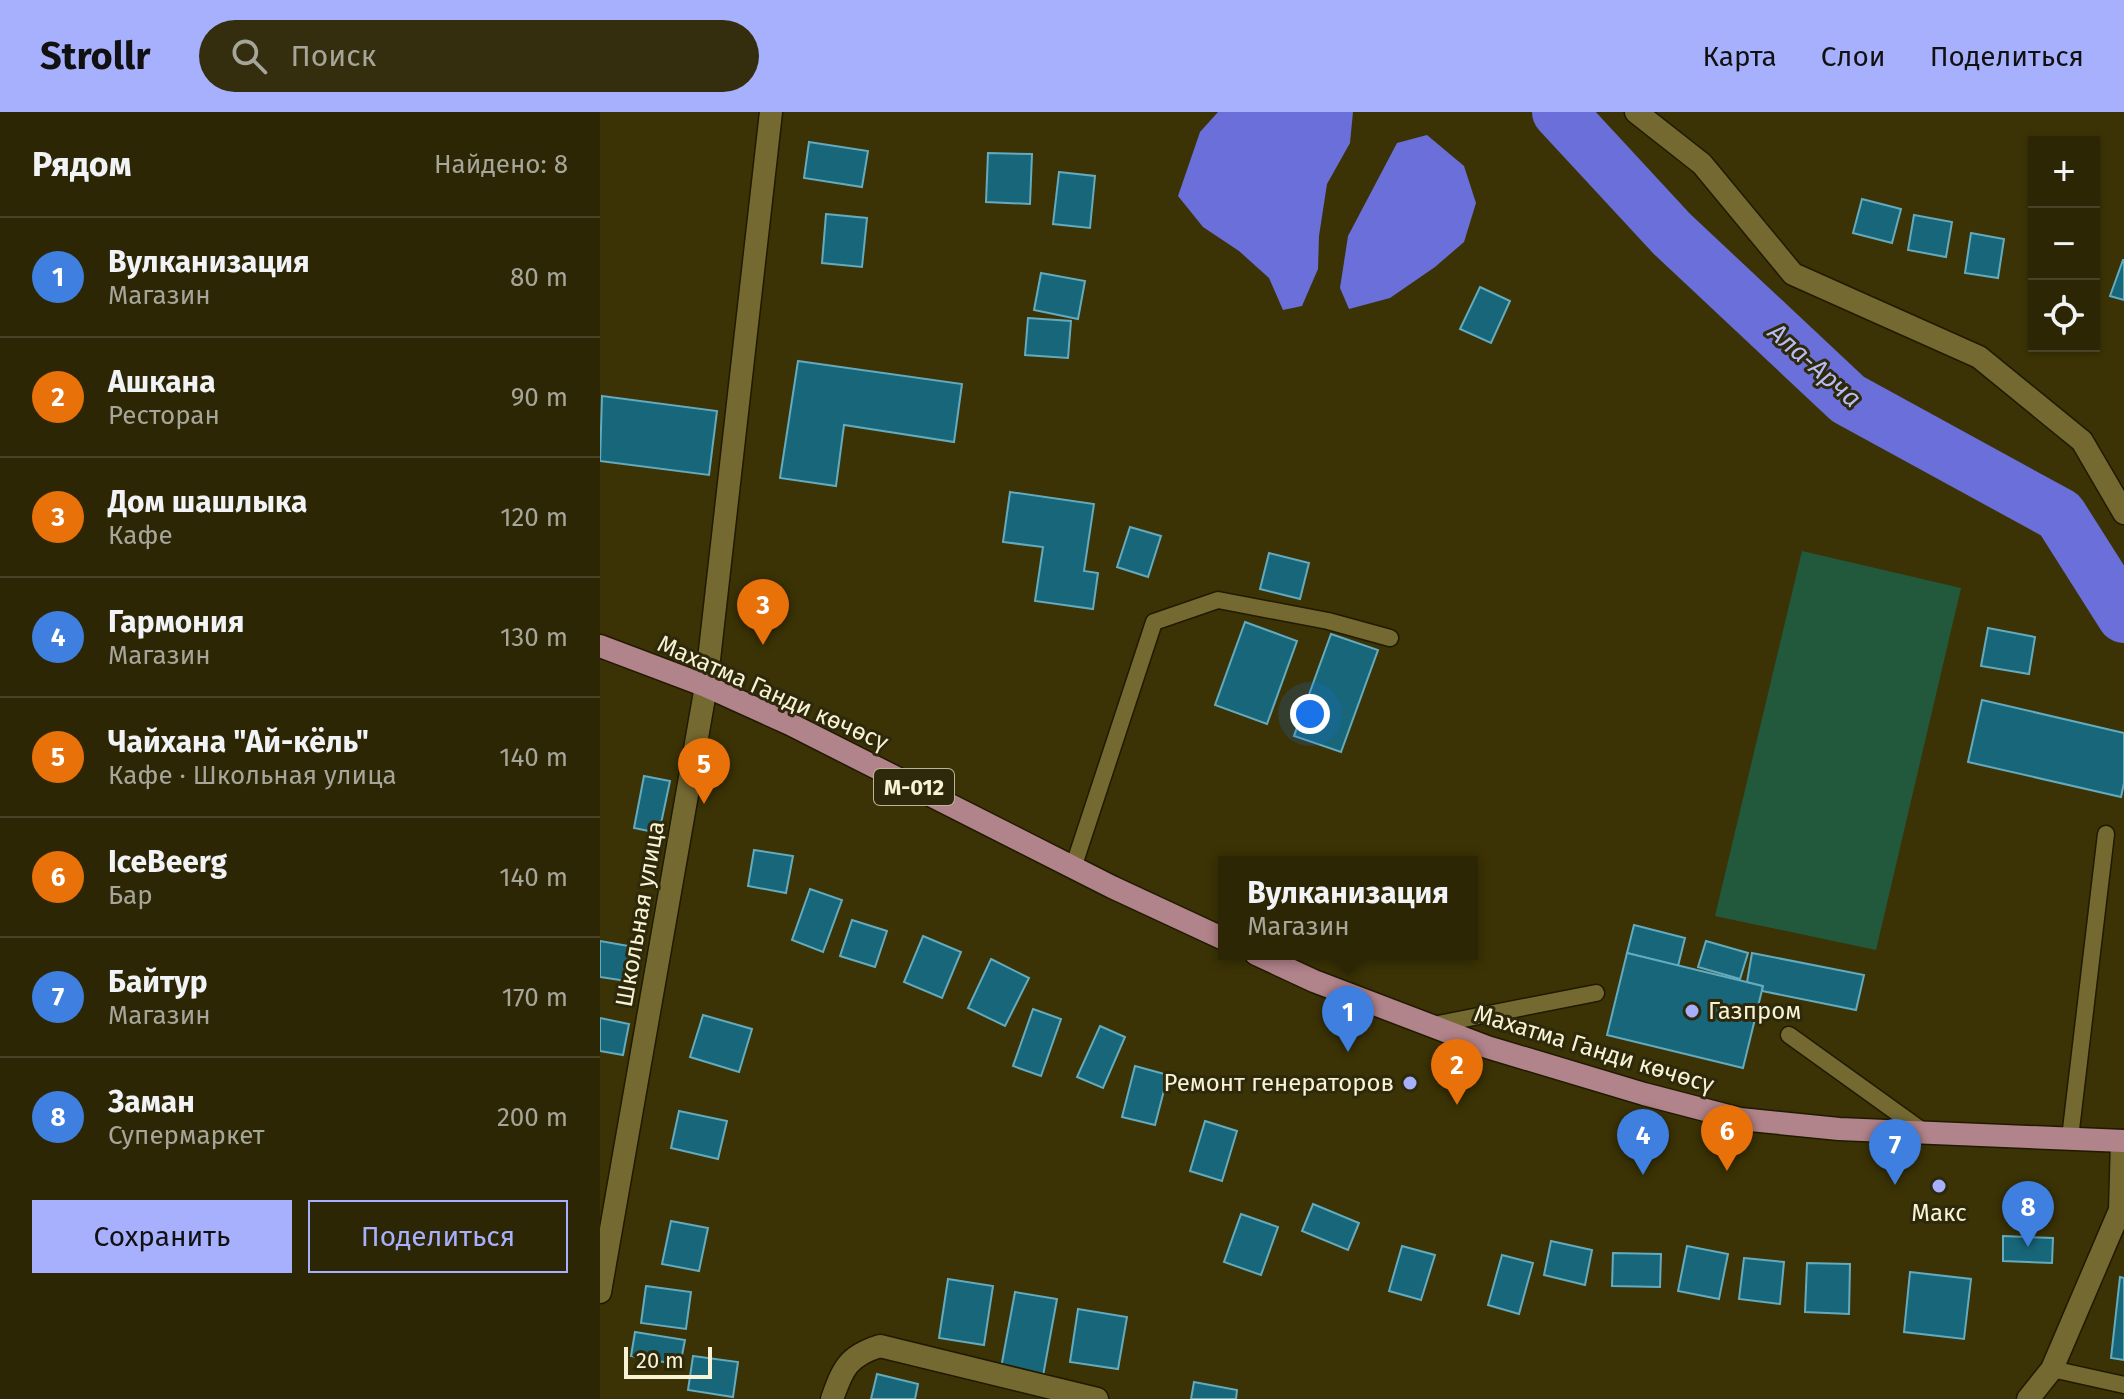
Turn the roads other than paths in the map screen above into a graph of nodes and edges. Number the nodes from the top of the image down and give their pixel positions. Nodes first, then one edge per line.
1 (771, 112) edge
2 (1636, 112) edge
3 (2124, 513) edge
4 (1390, 638) dead end
5 (600, 646) edge
6 (706, 686) junction
7 (2106, 834) dead end
8 (1073, 868) junction
9 (1218, 936) edge
10 (1269, 960) edge
11 (1596, 993) dead end
12 (1431, 1025) junction
13 (1789, 1035) dead end
14 (1924, 1132) junction
15 (2070, 1138) junction
16 (2123, 1141) edge
17 (600, 1292) edge
18 (2052, 1369) junction
19 (2124, 1385) edge
20 (832, 1399) edge
21 (1097, 1399) edge
22 (2028, 1399) edge

1 - 6 street, Школьная улица
2 - 3 street
4 - 8 lane
5 - 6 main road, Махатма Ганди көчөсү / М-012
6 - 8 main road, Махатма Ганди көчөсү / М-012
6 - 17 street, Школьная улица
7 - 15 lane
8 - 9 main road, Махатма Ганди көчөсү / М-012
10 - 12 main road, Махатма Ганди көчөсү
11 - 12 lane
12 - 14 main road, Махатма Ганди көчөсү
13 - 14 lane
14 - 15 main road, Махатма Ганди көчөсү
15 - 16 main road, Махатма Ганди көчөсү
16 - 18 street
18 - 19 lane
18 - 22 street
20 - 21 street

